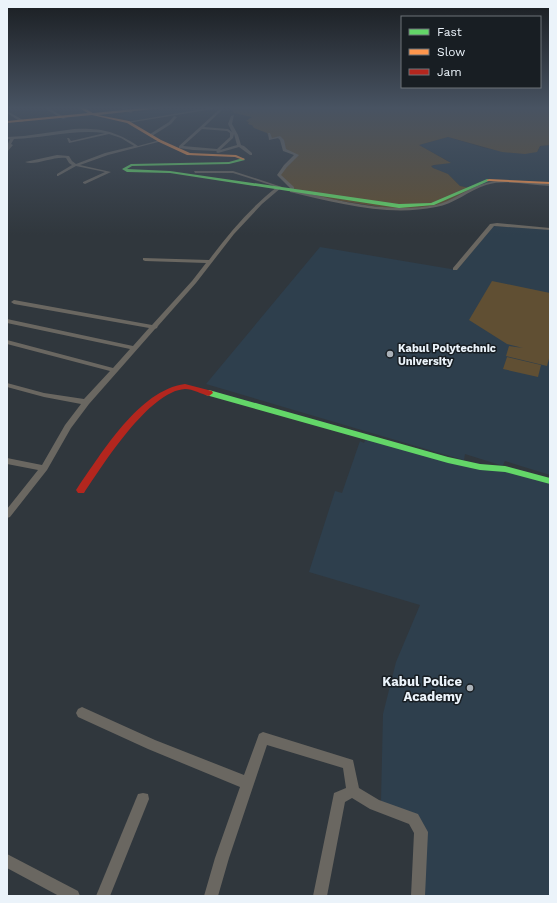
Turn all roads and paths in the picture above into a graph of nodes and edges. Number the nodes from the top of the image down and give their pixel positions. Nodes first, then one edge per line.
1 (125, 150) edge
2 (180, 150) edge
3 (225, 150) edge
4 (247, 150) edge
5 (284, 150) edge
6 (100, 152) dead end
7 (215, 153) dead end
8 (251, 154) dead end
9 (106, 155) junction
10 (26, 162) dead end
11 (77, 165) junction
12 (195, 172) dead end
13 (58, 175) dead end
14 (85, 183) dead end
15 (550, 184) edge
16 (280, 187) junction
17 (292, 190) junction
18 (550, 229) edge
19 (145, 259) dead end
20 (208, 262) junction
21 (455, 269) dead end
22 (14, 302) dead end
23 (7, 321) edge
24 (154, 327) junction
25 (7, 342) edge
26 (134, 348) junction
27 (114, 370) junction
28 (7, 386) edge
29 (86, 402) junction
30 (7, 461) edge
31 (44, 468) junction
32 (550, 481) edge
33 (81, 490) dead end
34 (7, 515) edge
35 (82, 713) dead end
36 (247, 783) junction
37 (353, 791) junction
38 (143, 799) dead end
39 (7, 861) edge
40 (73, 896) edge
41 (103, 896) edge
42 (211, 896) edge
43 (320, 896) edge
44 (418, 896) edge

1 - 9 street
2 - 16 street
3 - 7 street
4 - 8 street
5 - 17 street
6 - 9 street
9 - 11 street
10 - 11 street
11 - 13 street
11 - 14 street
12 - 16 street
15 - 17 street
16 - 17 street
16 - 20 street
18 - 21 street
19 - 20 street
20 - 24 street
22 - 24 street
23 - 26 street
24 - 26 street
25 - 27 street
26 - 27 street
27 - 29 street
28 - 29 street
29 - 31 street
30 - 31 street
31 - 34 street
32 - 33 street
35 - 36 street
36 - 37 street
36 - 42 street
37 - 43 street
37 - 44 street
38 - 41 street
39 - 40 street

